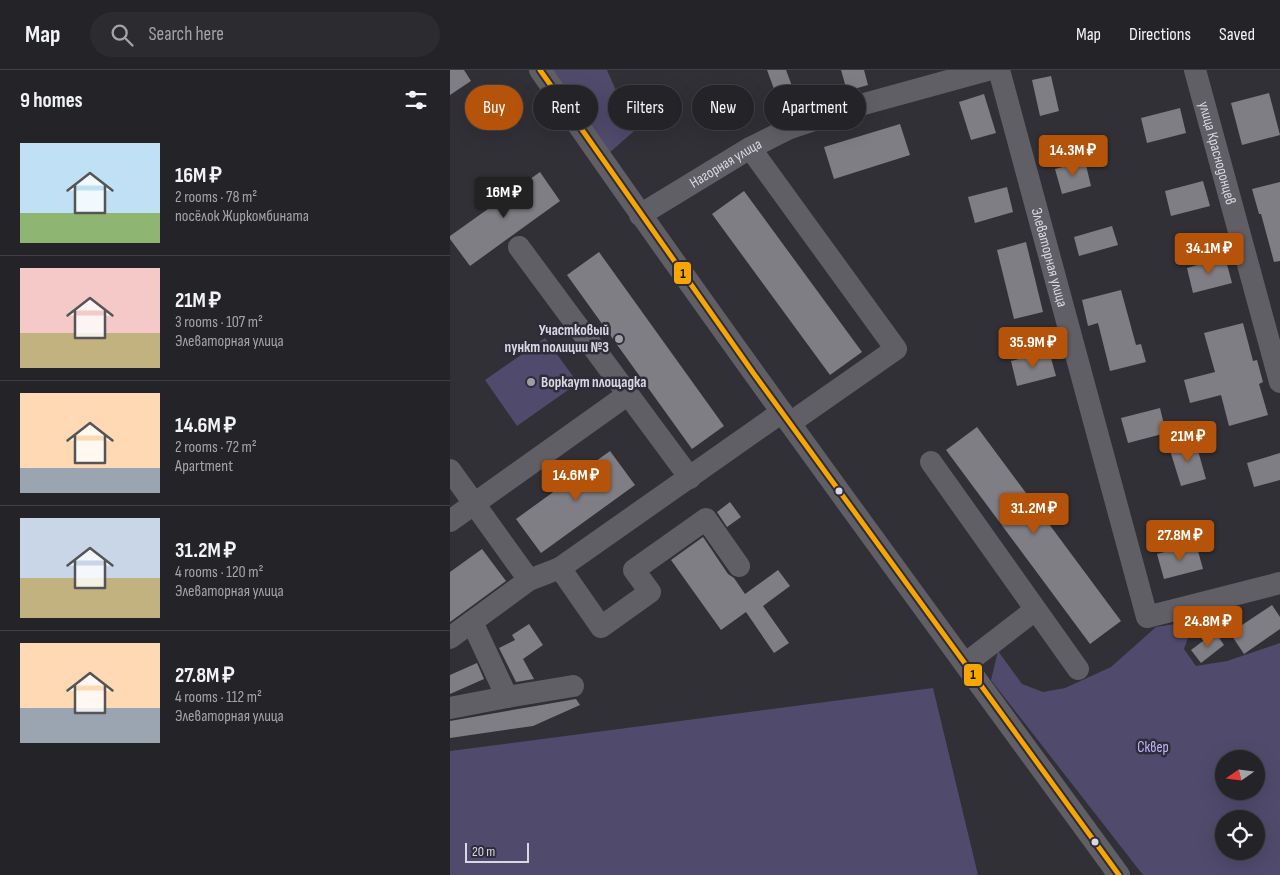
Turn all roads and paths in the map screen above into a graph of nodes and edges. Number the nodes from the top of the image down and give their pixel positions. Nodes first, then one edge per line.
1 (540, 70) edge
2 (988, 70) edge
3 (999, 70) edge
4 (1195, 70) edge
5 (750, 148) junction
6 (640, 215) junction
7 (519, 247) dead end
8 (1280, 382) edge
9 (627, 395) junction
10 (786, 418) junction
11 (931, 462) dead end
12 (450, 470) edge
13 (690, 478) junction
14 (474, 504) junction
15 (450, 521) edge
16 (739, 566) dead end
17 (560, 568) junction
18 (529, 580) junction
19 (1280, 583) edge
20 (1036, 610) junction
21 (472, 622) junction
22 (450, 638) edge
23 (965, 664) junction
24 (1078, 669) dead end
25 (573, 686) dead end
26 (507, 697) junction
27 (450, 708) edge
28 (1119, 875) edge

1 - 6 street
2 - 5 street, Нагорная улица
3 - 19 street, Элеваторная улица
4 - 8 street, улица Краснодонцев
5 - 6 street, Нагорная улица
5 - 10 street
6 - 10 street
7 - 9 street
9 - 13 street
9 - 14 street
10 - 13 street
10 - 23 street
11 - 20 street
12 - 14 street
13 - 17 street
14 - 15 street
14 - 18 street
16 - 17 street
17 - 18 street
18 - 21 street
20 - 23 street
20 - 24 street
21 - 22 street
21 - 26 street
23 - 28 street
25 - 26 street
26 - 27 street

